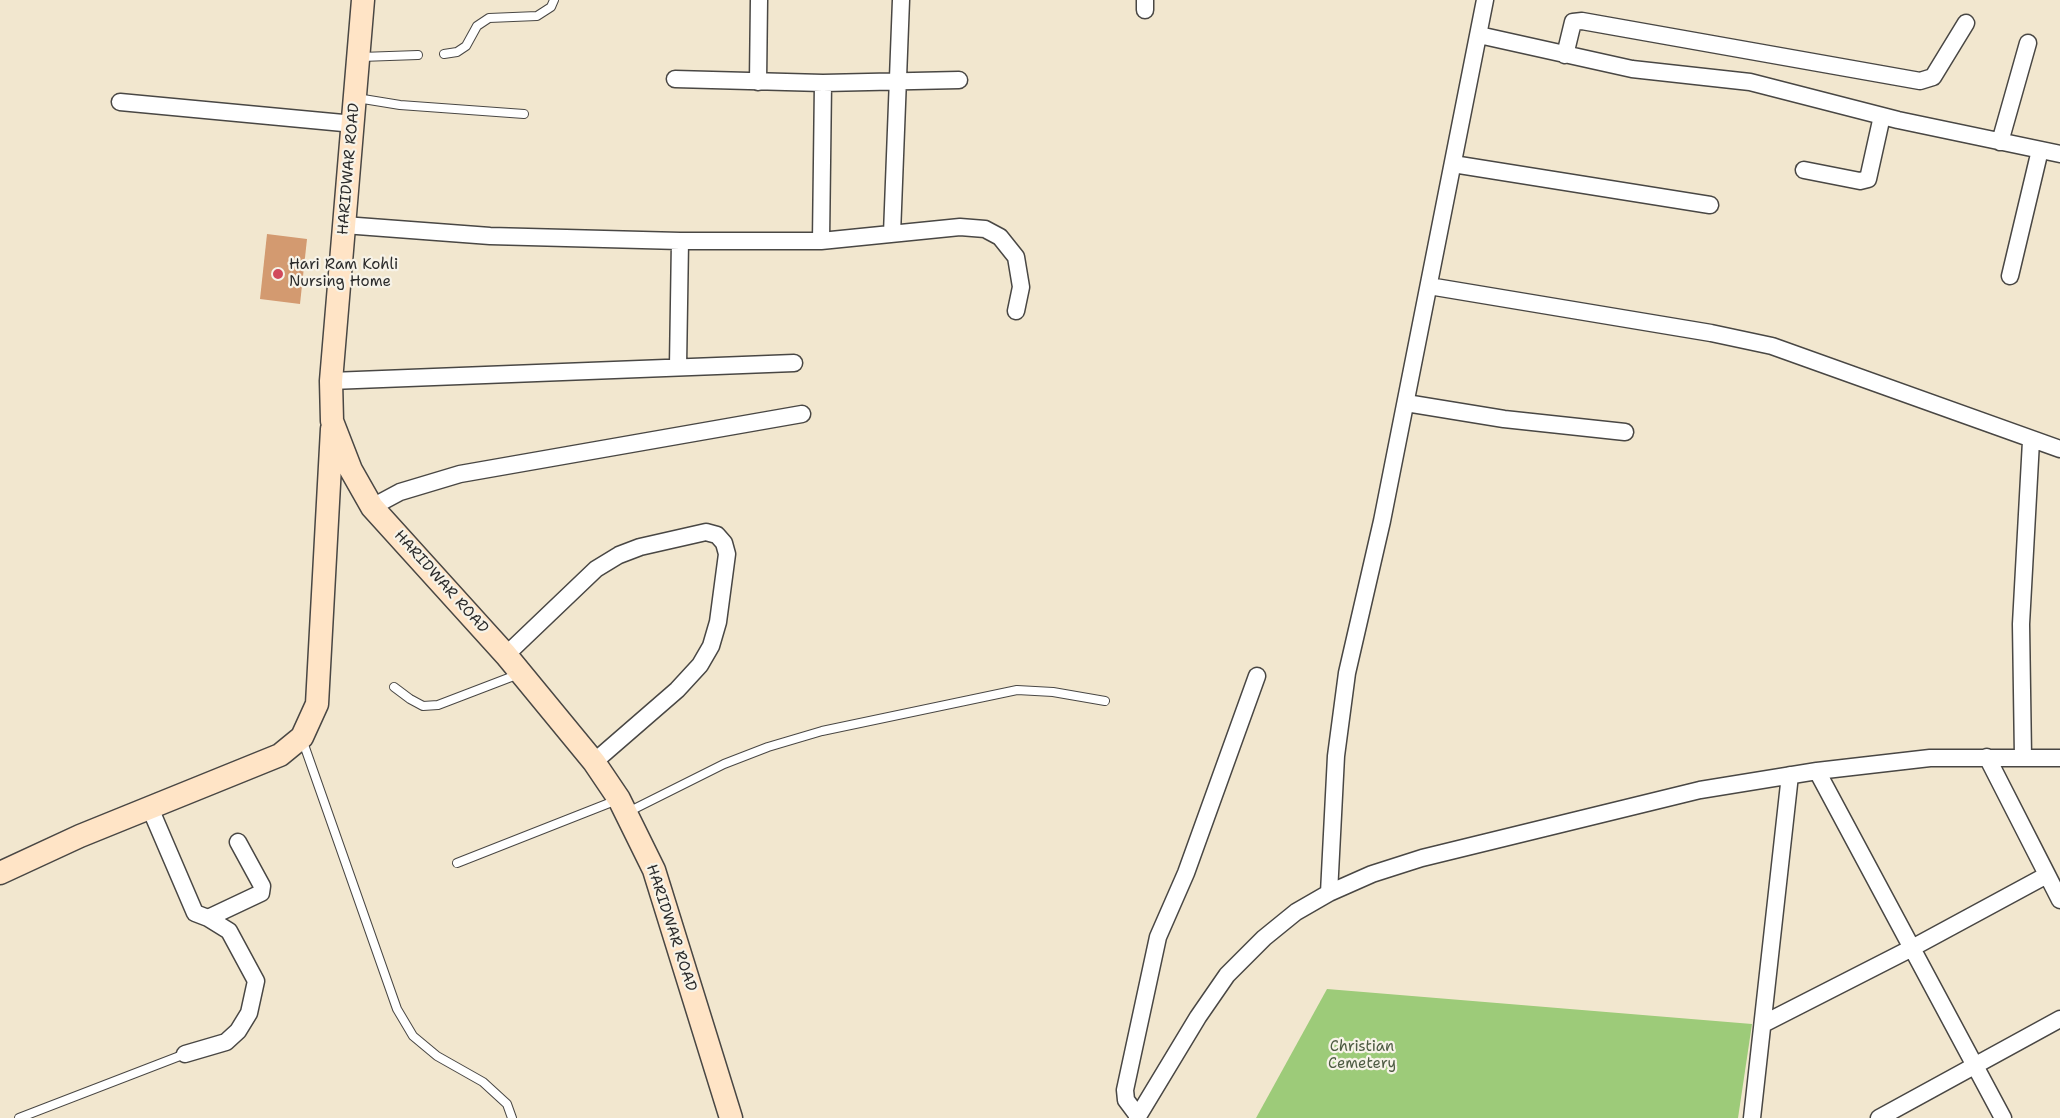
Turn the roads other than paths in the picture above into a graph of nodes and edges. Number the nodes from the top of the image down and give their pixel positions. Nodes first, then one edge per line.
1 (363, 0) edge
2 (554, 0) edge
3 (759, 0) edge
4 (901, 0) edge
5 (1485, 0) edge
6 (1966, 23) dead end
7 (1479, 34) junction
8 (2028, 43) dead end
9 (444, 54) dead end
10 (418, 55) dead end
11 (1565, 55) junction
12 (359, 57) junction
13 (674, 79) dead end
14 (959, 80) dead end
15 (758, 82) junction
16 (898, 82) junction
17 (823, 84) junction
18 (355, 98) junction
19 (120, 102) dead end
20 (524, 114) dead end
21 (1882, 116) junction
22 (354, 124) junction
23 (2000, 142) junction
24 (2040, 150) junction
25 (2060, 154) edge
26 (1453, 164) junction
27 (1804, 170) dead end
28 (1710, 205) dead end
29 (344, 225) junction
30 (892, 234) junction
31 (680, 241) junction
32 (821, 241) junction
33 (2010, 276) dead end
34 (1429, 286) junction
35 (1016, 311) dead end
36 (794, 363) dead end
37 (678, 366) junction
38 (330, 381) junction
39 (1406, 403) junction
40 (802, 414) dead end
41 (332, 421) junction
42 (1625, 432) dead end
43 (2031, 440) junction
44 (2060, 449) edge
45 (372, 507) junction
46 (506, 655) junction
47 (521, 673) junction
48 (1256, 676) dead end
49 (394, 687) dead end
50 (1105, 701) dead end
51 (302, 737) junction
52 (1987, 757) junction
53 (2023, 757) junction
54 (2060, 758) edge
55 (594, 762) junction
56 (1817, 771) junction
57 (1790, 775) junction
58 (623, 806) junction
59 (150, 808) junction
60 (238, 842) dead end
61 (457, 863) dead end
62 (0, 873) edge
63 (2047, 874) junction
64 (1329, 893) junction
65 (2060, 900) edge
66 (208, 918) junction
67 (1912, 948) junction
68 (2060, 1019) edge
69 (1763, 1024) junction
70 (185, 1054) joint
71 (1976, 1066) junction
72 (1137, 1117) edge
73 (19, 1118) edge
74 (512, 1118) edge
75 (731, 1118) edge
76 (1752, 1118) edge
77 (1879, 1118) edge
78 (2003, 1118) edge

1 - 12 main road, HARIDWAR ROAD
2 - 9 lane
3 - 15 street
4 - 16 street
5 - 7 street
6 - 11 street
7 - 11 street
7 - 26 street
8 - 23 street
10 - 12 lane
11 - 21 street
12 - 18 main road, HARIDWAR ROAD
13 - 15 street
14 - 16 street
15 - 17 street
16 - 17 street
16 - 30 street
17 - 32 street
18 - 20 lane
18 - 22 main road, HARIDWAR ROAD
19 - 22 street
21 - 23 street
21 - 27 street
22 - 29 main road, HARIDWAR ROAD
23 - 24 street
24 - 25 street
24 - 33 street
26 - 28 street
26 - 34 street
29 - 31 street
29 - 38 main road, HARIDWAR ROAD
30 - 32 street
30 - 35 street
31 - 32 street
31 - 37 street
34 - 39 street
34 - 43 street
36 - 37 street
37 - 38 street
38 - 41 main road, HARIDWAR ROAD
39 - 42 street
39 - 64 street
40 - 45 street
41 - 45 main road, HARIDWAR ROAD
41 - 51 main road
43 - 44 street
43 - 53 street
45 - 46 main road, HARIDWAR ROAD
46 - 47 main road, HARIDWAR ROAD
46 - 55 street
47 - 49 lane
47 - 55 main road, HARIDWAR ROAD
48 - 72 street
50 - 58 lane
51 - 59 main road
51 - 74 lane
52 - 53 street
52 - 56 street
52 - 63 street
53 - 54 street
55 - 58 main road, HARIDWAR ROAD
56 - 57 street
56 - 67 street
57 - 64 street
57 - 69 street
58 - 61 lane
58 - 75 main road, HARIDWAR ROAD
59 - 62 main road
59 - 66 street
60 - 66 street
63 - 65 street
63 - 67 street
64 - 72 street
66 - 70 street
67 - 69 street
67 - 71 street
68 - 71 street
69 - 76 street
70 - 73 lane
71 - 77 street
71 - 78 street

